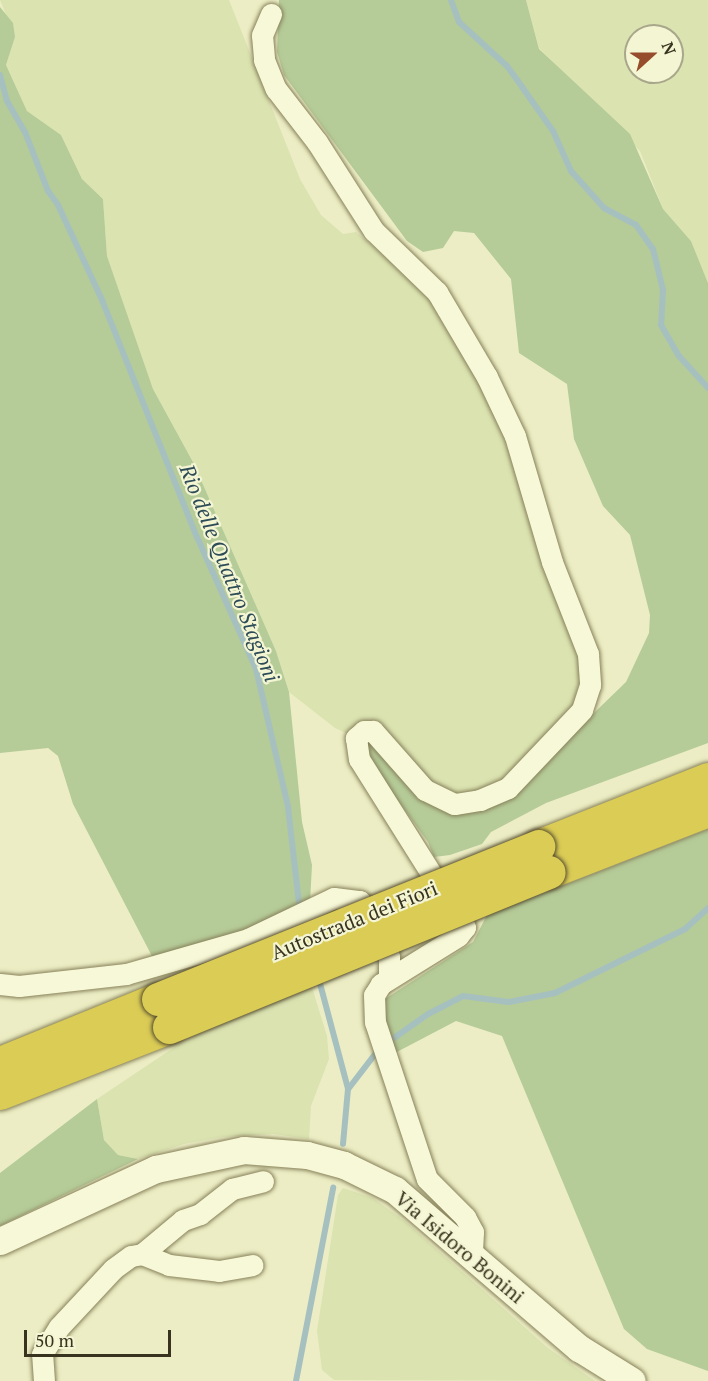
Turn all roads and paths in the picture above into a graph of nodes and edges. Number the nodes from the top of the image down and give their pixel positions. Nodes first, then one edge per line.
1 (271, 14) dead end
2 (708, 778) edge
3 (708, 810) edge
4 (543, 859) junction
5 (389, 977) junction
6 (0, 984) edge
7 (163, 1013) junction
8 (0, 1063) edge
9 (0, 1093) edge
10 (263, 1181) dead end
11 (0, 1241) edge
12 (142, 1254) junction
13 (472, 1254) junction
14 (252, 1265) dead end
15 (44, 1381) edge
16 (632, 1381) edge

1 - 5 street
2 - 4 highway, Autostrada dei Fiori
3 - 4 highway, Autostrada dei Fiori
4 - 7 highway, Autostrada dei Fiori, bridge
5 - 6 street
5 - 13 street
7 - 8 highway, Autostrada dei Fiori
7 - 9 highway, Autostrada dei Fiori
10 - 12 street
11 - 13 street, Via Isidoro Bonini
12 - 14 street
12 - 15 street
13 - 16 street, Via Isidoro Bonini

